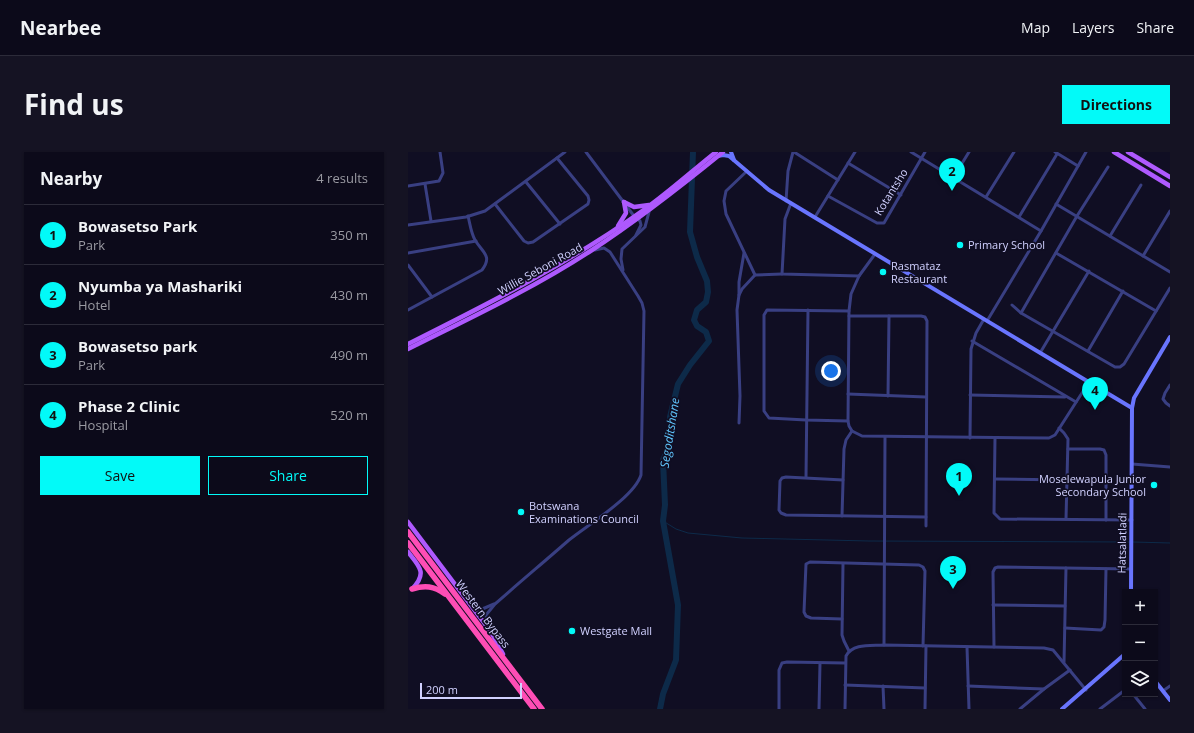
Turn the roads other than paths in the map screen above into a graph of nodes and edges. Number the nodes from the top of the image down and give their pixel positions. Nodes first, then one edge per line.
1 (440, 152) edge
2 (565, 152) edge
3 (586, 152) edge
4 (723, 152) edge
5 (731, 152) edge
6 (793, 152) edge
7 (855, 152) edge
8 (911, 152) edge
9 (925, 152) edge
10 (969, 152) edge
11 (1014, 152) edge
12 (1086, 152) edge
13 (1114, 152) edge
14 (1128, 152) edge
15 (1056, 153) edge
16 (717, 154) edge
17 (558, 158) junction
18 (921, 159) junction
19 (734, 160) junction
20 (848, 163) junction
21 (1078, 166) junction
22 (1108, 167) dead end
23 (747, 171) junction
24 (1169, 176) edge
25 (953, 178) junction
26 (838, 180) junction
27 (408, 182) edge
28 (526, 182) junction
29 (425, 184) junction
30 (1141, 185) dead end
31 (408, 186) edge
32 (1170, 186) edge
33 (672, 191) junction
34 (901, 194) junction
35 (828, 196) junction
36 (986, 198) junction
37 (786, 201) junction
38 (624, 202) junction
39 (791, 203) junction
40 (495, 204) junction
41 (1056, 204) junction
42 (650, 205) junction
43 (1170, 211) edge
44 (649, 212) junction
45 (468, 216) junction
46 (1077, 216) junction
47 (636, 217) junction
48 (815, 217) junction
49 (1019, 217) junction
50 (431, 221) junction
51 (408, 224) edge
52 (560, 224) junction
53 (616, 229) junction
54 (1041, 231) junction
55 (636, 235) junction
56 (1110, 236) junction
57 (476, 241) junction
58 (591, 251) junction
59 (1056, 252) junction
60 (408, 253) edge
61 (744, 253) junction
62 (875, 254) junction
63 (1143, 256) junction
64 (408, 265) edge
65 (1089, 271) junction
66 (1170, 272) edge
67 (624, 274) junction
68 (782, 274) junction
69 (755, 275) junction
70 (860, 276) junction
71 (1170, 288) edge
72 (1123, 291) junction
73 (739, 295) junction
74 (432, 297) junction
75 (1012, 305) dead end
76 (408, 310) edge
77 (808, 310) junction
78 (849, 311) junction
79 (1156, 311) junction
80 (1022, 312) junction
81 (849, 316) junction
82 (889, 316) junction
83 (986, 320) junction
84 (1053, 331) junction
85 (1170, 337) edge
86 (972, 341) junction
87 (408, 344) edge
88 (408, 349) edge
89 (1088, 351) junction
90 (1040, 353) junction
91 (1089, 382) junction
92 (1170, 385) edge
93 (848, 394) junction
94 (970, 395) junction
95 (888, 396) junction
96 (926, 397) junction
97 (1066, 397) junction
98 (1076, 402) junction
99 (1170, 406) edge
100 (1132, 408) junction
101 (806, 420) junction
102 (848, 421) junction
103 (739, 423) dead end
104 (1059, 428) junction
105 (852, 431) junction
106 (885, 437) junction
107 (926, 437) junction
108 (970, 438) junction
109 (995, 438) junction
110 (1068, 449) junction
111 (1132, 464) junction
112 (1170, 467) edge
113 (806, 477) junction
114 (995, 479) junction
115 (843, 480) junction
116 (1066, 480) junction
117 (842, 516) junction
118 (886, 516) junction
119 (926, 517) junction
120 (1066, 519) junction
121 (1106, 520) junction
122 (1132, 520) junction
123 (408, 522) edge
124 (926, 526) dead end
125 (408, 532) edge
126 (408, 543) edge
127 (408, 546) edge
128 (408, 552) edge
129 (418, 557) junction
130 (843, 564) junction
131 (885, 565) junction
132 (1066, 568) junction
133 (1106, 569) junction
134 (1131, 569) junction
135 (1131, 589) edge
136 (410, 590) edge
137 (450, 598) junction
138 (495, 604) junction
139 (470, 605) junction
140 (993, 605) junction
141 (1065, 606) junction
142 (842, 619) junction
143 (1065, 628) junction
144 (491, 632) junction
145 (884, 646) junction
146 (924, 646) junction
147 (968, 647) junction
148 (994, 647) junction
149 (849, 651) junction
150 (1122, 657) edge
151 (507, 662) junction
152 (1064, 662) junction
153 (820, 663) junction
154 (845, 663) junction
155 (1070, 670) junction
156 (845, 685) junction
157 (1158, 685) edge
158 (883, 686) junction
159 (968, 686) junction
160 (1170, 686) edge
161 (925, 688) junction
162 (1044, 688) junction
163 (1086, 690) junction
164 (1163, 691) junction
165 (1122, 692) edge
166 (1135, 697) edge
167 (1170, 700) edge
168 (534, 709) edge
169 (542, 709) edge
170 (779, 709) edge
171 (819, 709) edge
172 (845, 709) edge
173 (884, 709) edge
174 (925, 709) edge
175 (969, 709) edge
176 (1020, 709) edge
177 (1062, 709) edge
178 (1100, 709) edge
179 (1145, 709) edge

1 - 29 street
2 - 17 street
3 - 38 street
4 - 16 main road
5 - 19 street
6 - 26 street
6 - 37 street
7 - 20 street
8 - 18 street
9 - 18 street, Kotantsho
10 - 25 street
11 - 36 street
12 - 21 street
13 - 32 main road
14 - 24 main road
15 - 21 street
15 - 49 street
16 - 19 street
16 - 33 main road
17 - 28 street
17 - 52 street
18 - 25 street
18 - 34 street, Kotantsho
19 - 23 street
20 - 26 street
20 - 34 street
21 - 41 street
22 - 46 street
23 - 37 street
23 - 61 street
25 - 36 street
26 - 35 street
27 - 31 street
28 - 40 street
28 - 52 street
29 - 31 street
29 - 50 street
30 - 56 street
33 - 42 main road, Willie Seboni Road
33 - 44 main road, Willie Seboni Road
34 - 35 street, Kotantsho
35 - 48 street
36 - 49 street
37 - 39 street
38 - 42 main road
38 - 47 street
38 - 53 main road
39 - 48 street
39 - 68 street
40 - 45 street
40 - 52 street
41 - 46 street
41 - 54 street
42 - 47 main road, Willie Seboni Road
43 - 63 street
44 - 47 main road, Willie Seboni Road
44 - 55 street
45 - 50 street
45 - 57 street
46 - 56 street
46 - 59 street
47 - 53 main road, Willie Seboni Road
47 - 55 street
47 - 58 main road, Willie Seboni Road
48 - 62 street
49 - 54 street
50 - 51 street
53 - 87 main road, Willie Seboni Road
54 - 83 street
55 - 67 street
56 - 63 street
57 - 60 street
57 - 74 street
58 - 67 street
58 - 88 main road, Willie Seboni Road
59 - 65 street
59 - 80 street
61 - 69 street
61 - 73 street
62 - 70 street
62 - 83 street
63 - 66 street
64 - 74 street
65 - 72 street
65 - 84 street
67 - 138 street
68 - 69 street
68 - 70 street
69 - 73 street
70 - 78 street
71 - 79 street
72 - 79 street
72 - 89 street
73 - 103 street
74 - 76 street
75 - 80 street
77 - 78 street
77 - 101 street
77 - 101 street
78 - 81 street
79 - 89 street
80 - 84 street
81 - 82 street
81 - 93 street
82 - 95 street
82 - 96 street
83 - 86 street
83 - 90 street
84 - 89 street
84 - 90 street
85 - 100 street, Hatsalatladi
86 - 94 street
86 - 97 street
90 - 91 street
91 - 98 street
91 - 100 street
92 - 99 street
93 - 95 street
93 - 102 street
94 - 97 street
94 - 108 street
95 - 96 street
96 - 107 street
97 - 98 street
98 - 104 street
100 - 111 street, Hatsalatladi
101 - 102 street
101 - 113 street
102 - 105 street
104 - 109 street
104 - 110 street
105 - 106 street
105 - 115 street
106 - 107 street
106 - 118 street
107 - 108 street
107 - 119 street
108 - 109 street
109 - 114 street
110 - 116 street
110 - 121 street
111 - 112 street
111 - 122 street, Hatsalatladi
113 - 115 street
113 - 117 street
114 - 116 street
114 - 120 street
115 - 117 street
116 - 120 street
117 - 118 street
118 - 119 street
118 - 131 street
119 - 124 street
120 - 121 street
121 - 122 street
122 - 134 street, Hatsalatladi
123 - 139 main road
125 - 151 highway, Western Bypass
126 - 129 highway, Western Bypass
127 - 129 main road
128 - 136 main road
129 - 137 highway, Western Bypass
130 - 131 street
130 - 142 street
130 - 142 street
131 - 145 street
131 - 146 street
132 - 133 street
132 - 140 street
132 - 141 street
133 - 134 street
133 - 143 street
134 - 135 street, Hatsalatladi
136 - 137 highway
137 - 168 highway, Western Bypass
138 - 139 street
138 - 144 street
139 - 144 main road
140 - 141 street
140 - 148 street
141 - 143 street
142 - 149 street
143 - 152 street
144 - 151 main road
145 - 146 street
145 - 149 street
146 - 147 street
146 - 161 street
147 - 148 street
147 - 159 street
148 - 152 street
149 - 154 street
150 - 163 street
151 - 169 highway, Western Bypass
152 - 155 street
153 - 154 street
153 - 170 street
153 - 171 street
154 - 156 street
155 - 162 street
155 - 163 street
156 - 158 street
156 - 172 street
157 - 164 street
158 - 161 street
158 - 173 street
159 - 162 street
159 - 175 street
160 - 164 street
161 - 174 street
162 - 176 street
163 - 177 street
164 - 167 street
165 - 178 street
166 - 179 street

